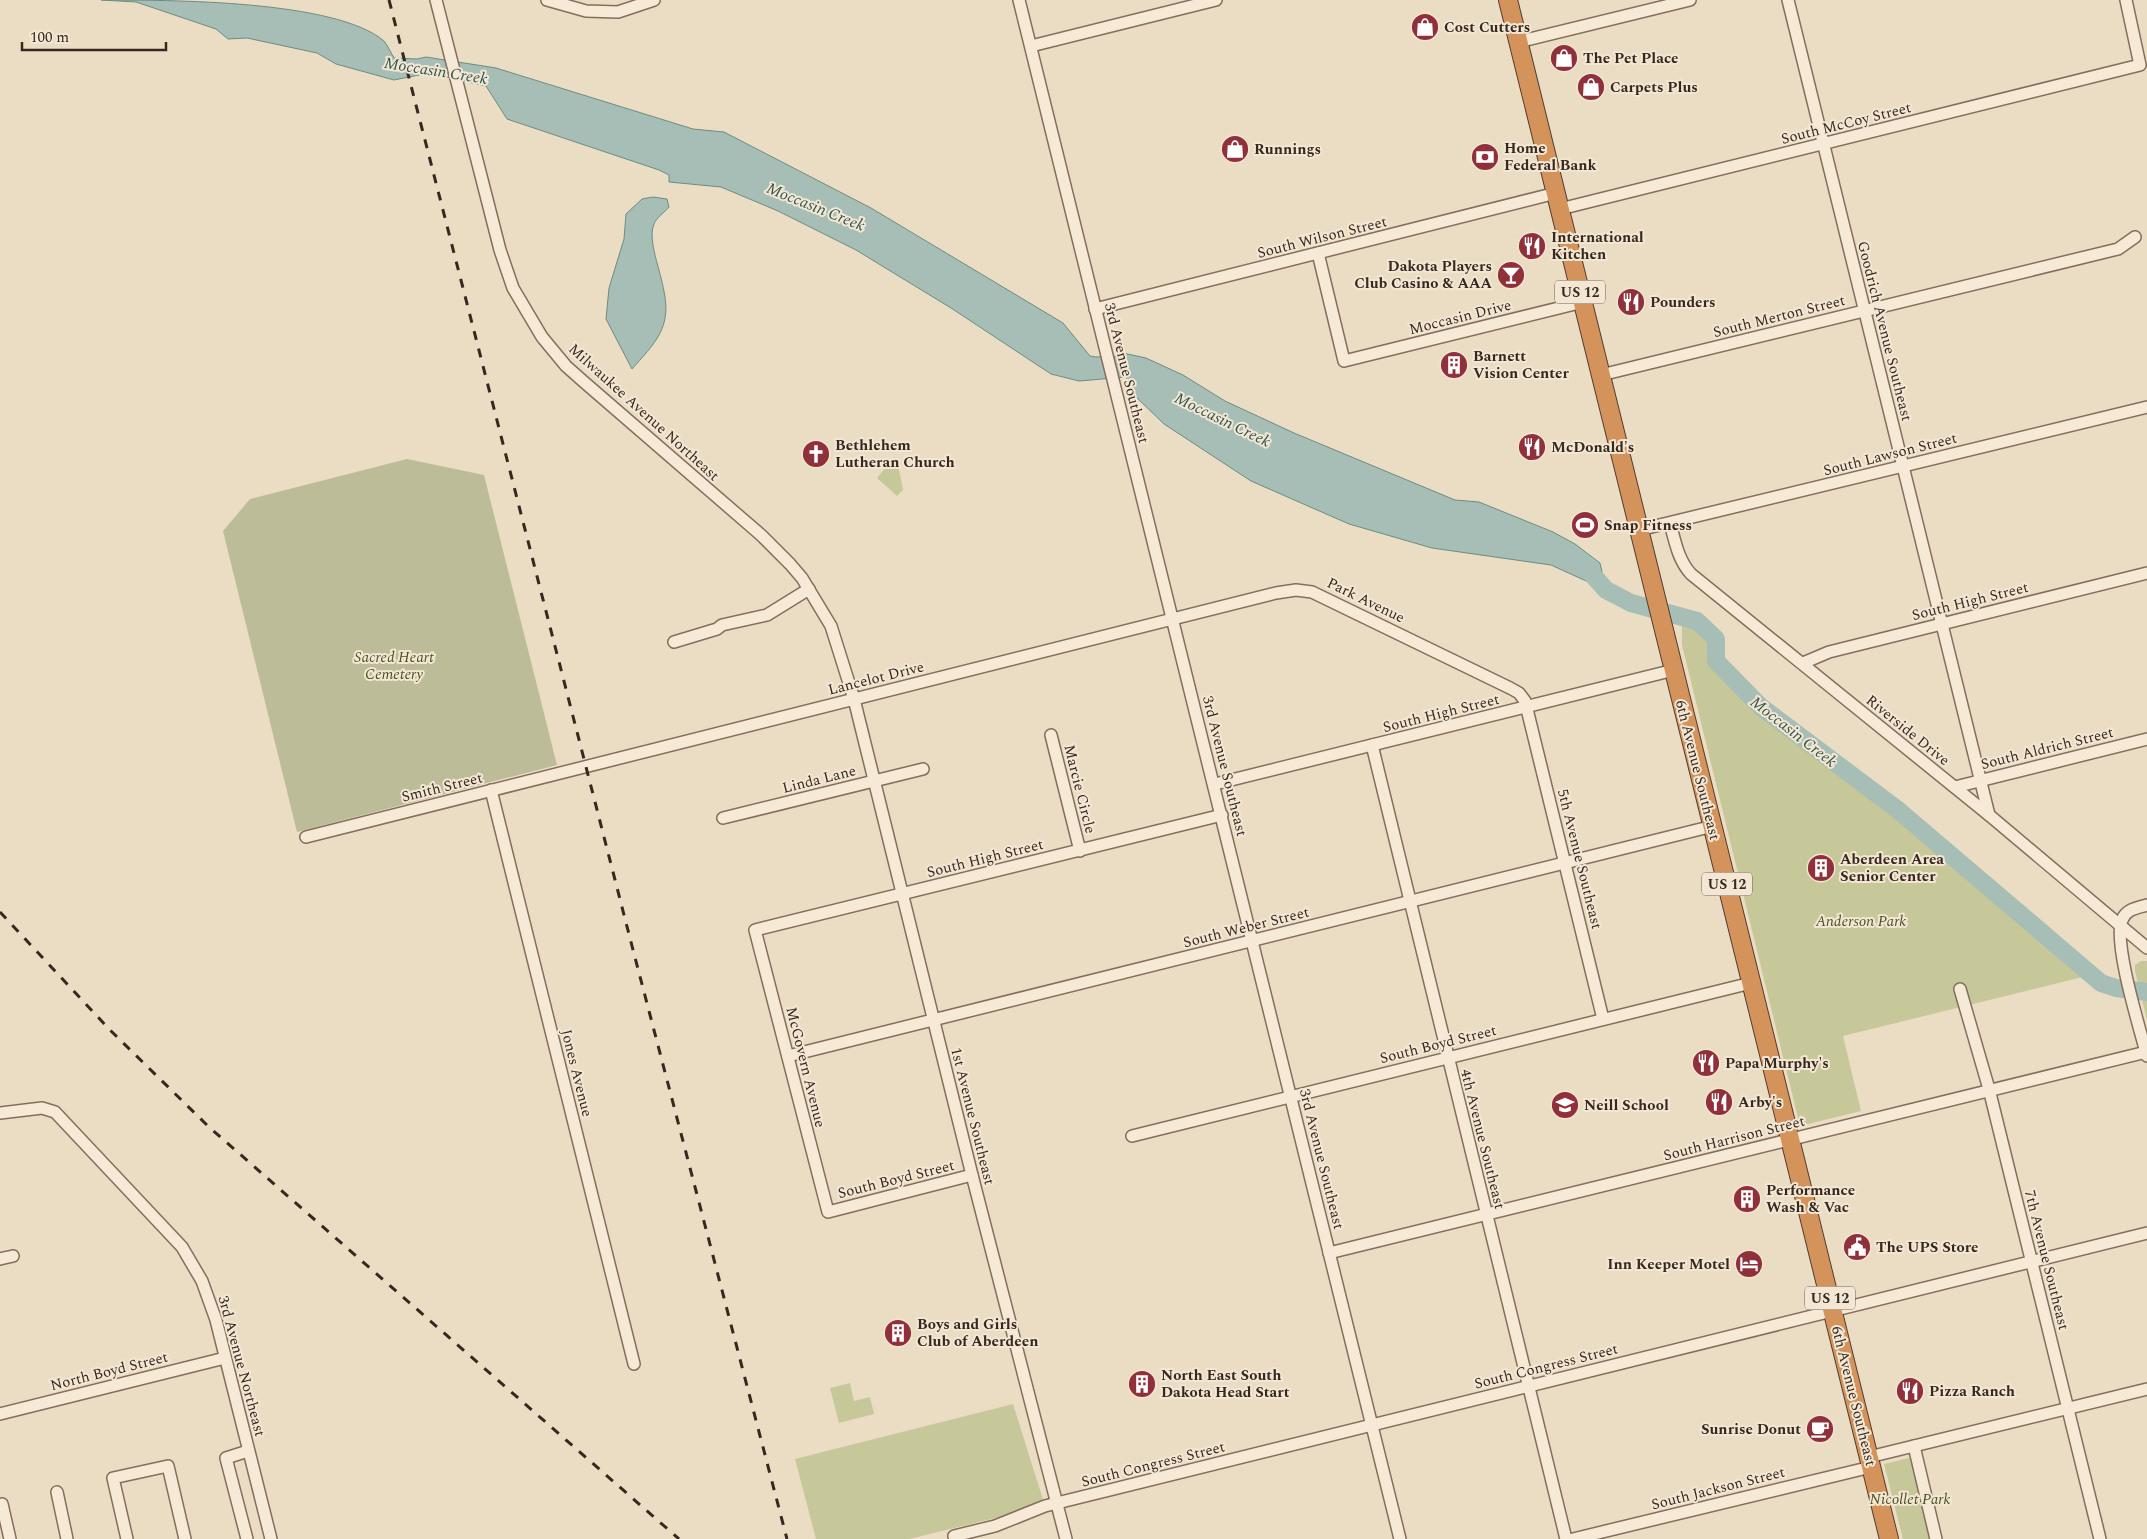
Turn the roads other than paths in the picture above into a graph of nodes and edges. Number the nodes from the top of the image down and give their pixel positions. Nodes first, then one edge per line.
1 (436, 0) edge
2 (547, 0) edge
3 (615, 0) edge
4 (654, 0) edge
5 (1019, 0) edge
6 (1216, 0) edge
7 (1508, 0) edge
8 (1690, 0) edge
9 (1788, 0) edge
10 (2126, 0) edge
11 (1186, 4) edge
12 (618, 12) junction
13 (1518, 42) junction
14 (1031, 46) junction
15 (1823, 144) junction
16 (1558, 201) junction
17 (2135, 237) dead end
18 (1318, 253) junction
19 (1583, 302) junction
20 (1095, 309) junction
21 (1864, 310) junction
22 (1601, 375) junction
23 (2147, 407) edge
24 (1903, 467) junction
25 (1670, 523) junction
26 (1639, 530) junction
27 (2147, 573) edge
28 (809, 589) junction
29 (1173, 618) junction
30 (1942, 623) junction
31 (674, 642) dead end
32 (1803, 663) junction
33 (1674, 670) junction
34 (854, 699) junction
35 (1527, 707) junction
36 (1051, 735) dead end
37 (2147, 739) edge
38 (1372, 745) junction
39 (586, 766) joint
40 (923, 769) dead end
41 (1980, 780) junction
42 (874, 781) junction
43 (1215, 784) junction
44 (1955, 787) junction
45 (490, 790) junction
46 (1222, 815) junction
47 (1989, 815) junction
48 (723, 818) dead end
49 (1712, 826) junction
50 (306, 837) dead end
51 (1080, 850) junction
52 (1566, 863) junction
53 (902, 893) junction
54 (1410, 902) junction
55 (2147, 905) edge
56 (2120, 926) junction
57 (755, 930) joint
58 (1253, 941) junction
59 (2147, 948) edge
60 (1751, 983) junction
61 (1960, 989) dead end
62 (1603, 1019) junction
63 (934, 1020) junction
64 (2146, 1054) edge
65 (788, 1056) junction
66 (1447, 1058) junction
67 (1989, 1089) junction
68 (1291, 1097) junction
69 (0, 1113) edge
70 (1132, 1136) dead end
71 (1790, 1139) junction
72 (972, 1176) junction
73 (828, 1212) joint
74 (1486, 1214) junction
75 (2147, 1233) edge
76 (1329, 1253) junction
77 (12, 1256) dead end
78 (0, 1259) edge
79 (2032, 1262) junction
80 (1832, 1310) junction
81 (225, 1358) junction
82 (634, 1364) dead end
83 (1529, 1385) junction
84 (2147, 1389) edge
85 (2068, 1409) junction
86 (0, 1414) edge
87 (1371, 1424) junction
88 (1914, 1446) junction
89 (248, 1451) junction
90 (1870, 1462) junction
91 (58, 1492) dead end
92 (2, 1504) dead end
93 (1056, 1504) junction
94 (954, 1536) dead end
95 (10, 1539) edge
96 (68, 1539) edge
97 (127, 1539) edge
98 (185, 1539) edge
99 (247, 1539) edge
100 (271, 1539) edge
101 (1066, 1539) edge
102 (1400, 1539) edge
103 (1566, 1539) edge
104 (1573, 1539) edge
105 (1889, 1539) edge
106 (1936, 1539) edge
107 (2100, 1539) edge

1 - 28 street, Milwaukee Avenue Northeast
2 - 12 street
3 - 12 street
4 - 12 street
5 - 14 street, 3rd Avenue Southeast
6 - 11 street
7 - 13 highway, 6th Avenue Southeast / US 12
8 - 13 street
9 - 15 street, Goodrich Avenue Southeast
10 - 15 street, South McCoy Street
11 - 14 street
13 - 16 highway, 6th Avenue Southeast / US 12
14 - 20 street, 3rd Avenue Southeast
15 - 16 street, South McCoy Street
15 - 21 street, Goodrich Avenue Southeast
16 - 18 street, South Wilson Street
16 - 19 highway, 6th Avenue Southeast / US 12
17 - 21 street, South Merton Street
18 - 19 street, Moccasin Drive
18 - 20 street, South Wilson Street
19 - 22 highway, 6th Avenue Southeast / US 12
20 - 29 street, 3rd Avenue Southeast
21 - 22 street, South Merton Street
21 - 24 street, Goodrich Avenue Southeast
22 - 26 highway, 6th Avenue Southeast / US 12
23 - 24 street, South Lawson Street
24 - 25 street, South Lawson Street
24 - 30 street, Goodrich Avenue Southeast
25 - 26 street, South Lawson Street
25 - 32 street, Riverside Drive
26 - 33 highway, 6th Avenue Southeast / US 12
27 - 30 street, South High Street
28 - 31 street
28 - 34 street, Milwaukee Avenue Northeast
29 - 34 street, Lancelot Drive
29 - 35 street, Park Avenue
29 - 43 street, 3rd Avenue Southeast
30 - 32 street, South High Street
30 - 41 street, Goodrich Avenue Southeast
32 - 44 street, Riverside Drive
33 - 35 street, South High Street
33 - 49 highway, 6th Avenue Southeast / US 12
34 - 39 street, Lancelot Drive
34 - 42 street, 1st Avenue Southeast
35 - 38 street, South High Street
35 - 52 street, 5th Avenue Southeast
36 - 51 street, Marcie Circle
37 - 41 street, South Aldrich Street
38 - 43 street, South High Street
38 - 54 street, 4th Avenue Southeast
39 - 45 street, Smith Street
40 - 42 street, Linda Lane
41 - 44 street, South Aldrich Street
41 - 47 street, Goodrich Avenue Southeast
42 - 48 street, Linda Lane
42 - 53 street, 1st Avenue Southeast
43 - 46 street, 3rd Avenue Southeast
44 - 47 street, Riverside Drive
45 - 50 street, Smith Street
45 - 82 street, Jones Avenue
46 - 51 street, South High Street
46 - 58 street, 3rd Avenue Southeast
47 - 56 street, Riverside Drive
49 - 52 street, South Weber Street
49 - 60 highway, 6th Avenue Southeast / US 12
51 - 53 street, South High Street
52 - 54 street, South Weber Street
52 - 62 street, 5th Avenue Southeast
53 - 57 street, South High Street
53 - 63 street, 1st Avenue Southeast
54 - 58 street, South Weber Street
54 - 66 street, 4th Avenue Southeast
55 - 56 street
56 - 59 street, Riverside Drive
56 - 64 street
57 - 65 street, McGovern Avenue
58 - 63 street, South Weber Street
58 - 68 street, 3rd Avenue Southeast
60 - 62 street, South Boyd Street
60 - 71 highway, 6th Avenue Southeast / US 12
61 - 67 street, 7th Avenue Southeast
62 - 66 street, South Boyd Street
63 - 65 street, South Weber Street
63 - 72 street, 1st Avenue Southeast
64 - 67 street, South Harrison Street
65 - 73 street, McGovern Avenue
66 - 68 street, South Boyd Street
66 - 74 street, 4th Avenue Southeast
67 - 71 street, South Harrison Street
67 - 79 street, 7th Avenue Southeast
68 - 70 street, South Boyd Street
68 - 76 street, 3rd Avenue Southeast
69 - 81 street, 3rd Avenue Northeast
71 - 74 street, South Harrison Street
71 - 80 highway, 6th Avenue Southeast / US 12
72 - 73 street, South Boyd Street
72 - 93 street, 1st Avenue Southeast
74 - 76 street, South Harrison Street
74 - 83 street, 4th Avenue Southeast
75 - 79 street, South Congress Street
76 - 87 street, 3rd Avenue Southeast
77 - 78 street
79 - 80 street, South Congress Street
79 - 85 street, 7th Avenue Southeast
80 - 83 street, South Congress Street
80 - 90 highway, 6th Avenue Southeast / US 12
81 - 86 street, North Boyd Street
81 - 89 street, 3rd Avenue Northeast
83 - 87 street, South Congress Street
83 - 103 street, 4th Avenue Southeast
84 - 85 street, South Jackson Street
85 - 88 street, South Jackson Street
85 - 107 street, 7th Avenue Southeast
87 - 93 street, South Congress Street
87 - 102 street, 3rd Avenue Southeast
88 - 90 street, South Jackson Street
88 - 106 street
89 - 99 street
89 - 100 street, 3rd Avenue Northeast
90 - 104 street, South Jackson Street
90 - 105 highway, 6th Avenue Southeast / US 12
91 - 96 street
92 - 95 street
93 - 94 street, South Congress Street
93 - 101 street, 1st Avenue Southeast
97 - 98 street

